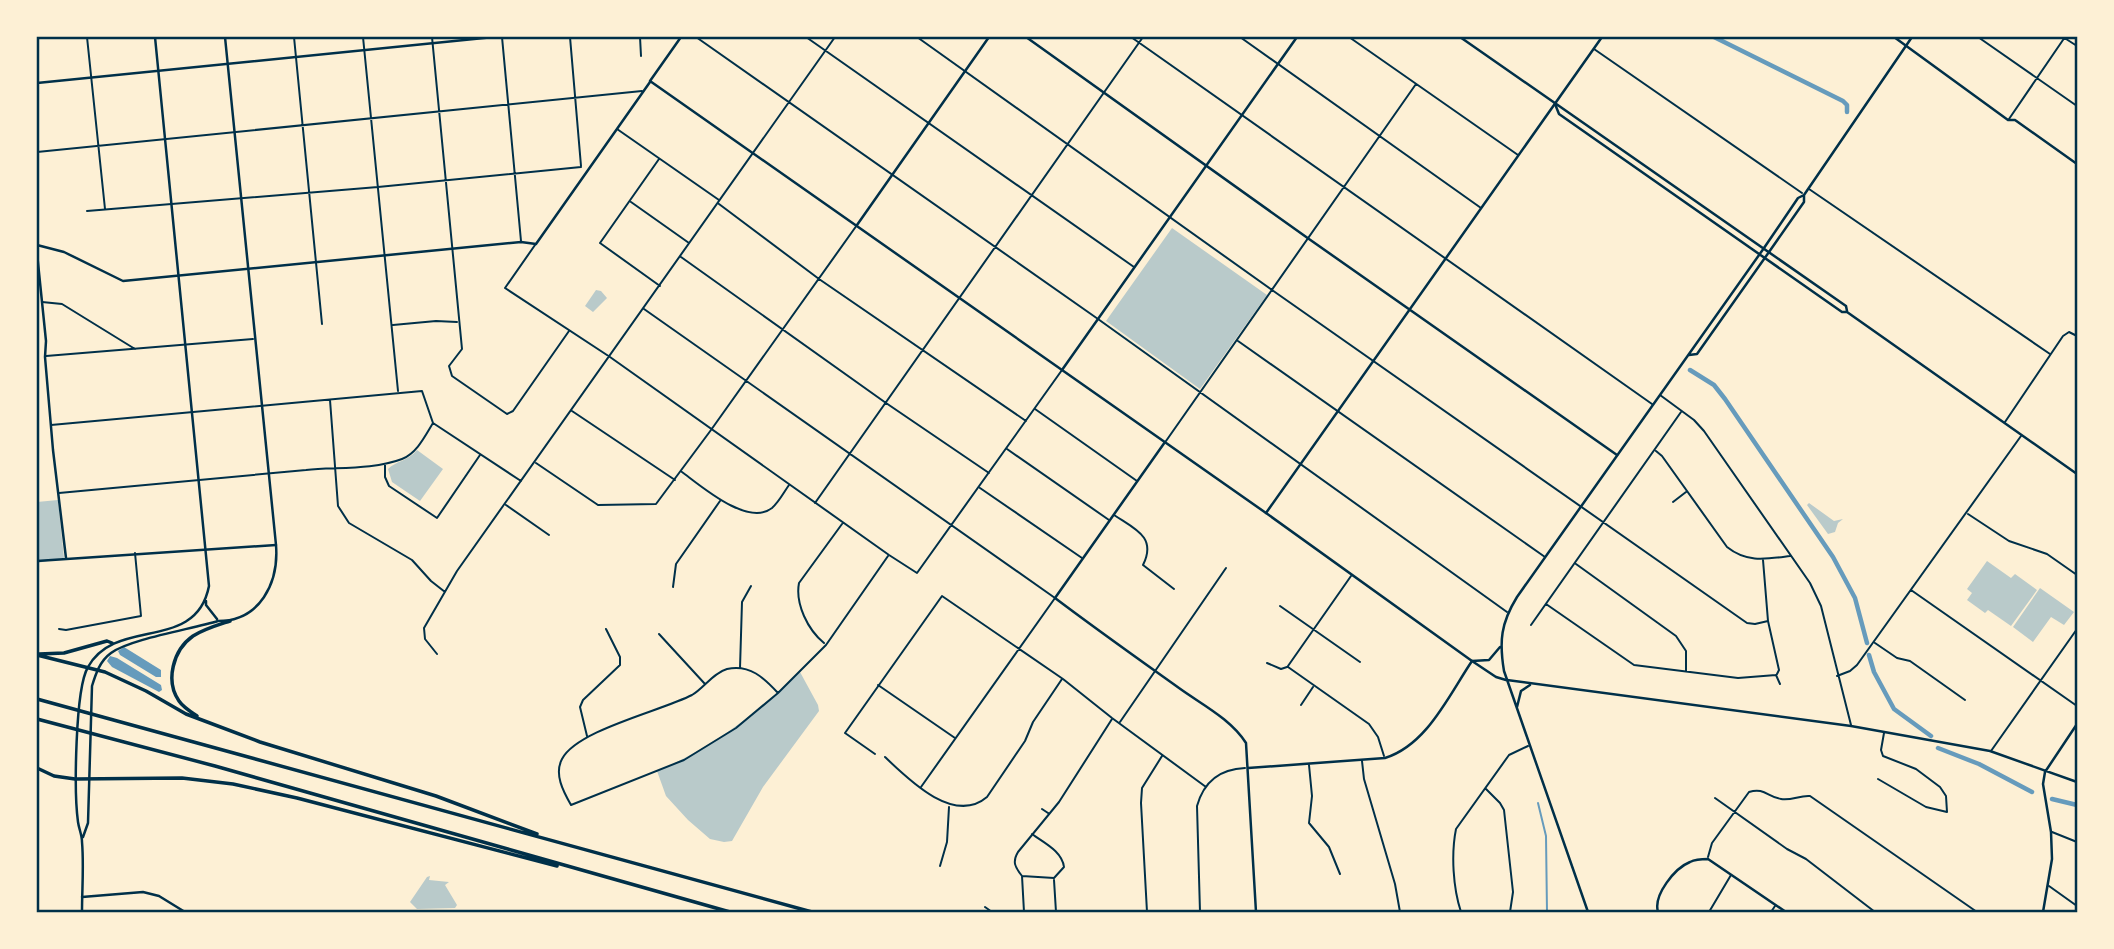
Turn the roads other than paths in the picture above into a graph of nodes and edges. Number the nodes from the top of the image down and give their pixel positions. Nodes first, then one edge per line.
1 (87, 37) edge
2 (155, 37) edge
3 (225, 37) edge
4 (294, 37) edge
5 (363, 37) edge
6 (432, 37) edge
7 (494, 37) edge
8 (502, 37) edge
9 (570, 37) edge
10 (640, 37) edge
11 (681, 37) edge
12 (696, 37) edge
13 (806, 37) edge
14 (835, 37) edge
15 (917, 37) edge
16 (989, 37) edge
17 (1026, 37) edge
18 (1131, 37) edge
19 (1143, 37) edge
20 (1240, 37) edge
21 (1297, 37) edge
22 (1349, 37) edge
23 (1460, 37) edge
24 (1602, 37) edge
25 (1894, 37) edge
26 (1912, 37) edge
27 (1978, 37) edge
28 (2064, 37) edge
29 (1139, 42) junction
30 (433, 43) junction
31 (1906, 46) junction
32 (2077, 46) edge
33 (1593, 48) junction
34 (826, 50) junction
35 (365, 51) junction
36 (641, 56) dead end
37 (296, 58) junction
38 (1278, 64) junction
39 (228, 65) junction
40 (965, 70) junction
41 (158, 72) junction
42 (92, 78) junction
43 (2036, 79) junction
44 (650, 82) junction
45 (37, 83) edge
46 (1416, 84) junction
47 (643, 91) junction
48 (1103, 93) junction
49 (575, 98) junction
50 (789, 102) junction
51 (508, 104) junction
52 (1555, 104) junction
53 (2077, 106) edge
54 (439, 112) junction
55 (1242, 115) junction
56 (371, 118) junction
57 (2008, 120) junction
58 (929, 122) junction
59 (303, 126) junction
60 (617, 129) junction
61 (235, 132) junction
62 (1380, 136) junction
63 (165, 140) junction
64 (1067, 145) junction
65 (99, 146) junction
66 (37, 152) edge
67 (753, 153) junction
68 (1518, 155) junction
69 (660, 159) junction
70 (2077, 164) edge
71 (1206, 166) junction
72 (582, 167) junction
73 (587, 171) junction
74 (515, 173) junction
75 (893, 174) junction
76 (446, 180) junction
77 (378, 187) junction
78 (1345, 187) junction
79 (1809, 188) junction
80 (309, 191) junction
81 (1031, 195) junction
82 (1804, 195) junction
83 (240, 197) junction
84 (630, 202) junction
85 (719, 202) junction
86 (172, 204) junction
87 (1482, 208) junction
88 (105, 209) junction
89 (87, 211) dead end
90 (1169, 217) junction
91 (857, 225) junction
92 (1309, 239) junction
93 (521, 243) junction
94 (690, 243) junction
95 (536, 244) junction
96 (37, 245) edge
97 (995, 246) junction
98 (1763, 248) junction
99 (452, 249) junction
100 (1769, 252) junction
101 (37, 253) edge
102 (1759, 255) junction
103 (385, 256) junction
104 (680, 256) junction
105 (1765, 258) junction
106 (1446, 259) junction
107 (316, 264) junction
108 (1134, 267) junction
109 (249, 271) junction
110 (179, 276) junction
111 (819, 279) junction
112 (660, 286) junction
113 (1272, 290) junction
114 (959, 297) junction
115 (41, 302) junction
116 (644, 309) junction
117 (1410, 309) junction
118 (1847, 312) junction
119 (1098, 319) junction
120 (459, 322) junction
121 (322, 324) dead end
122 (392, 325) junction
123 (783, 328) junction
124 (569, 331) junction
125 (2077, 336) edge
126 (254, 339) junction
127 (1237, 341) junction
128 (186, 344) junction
129 (136, 349) junction
130 (922, 351) junction
131 (2050, 354) junction
132 (1688, 355) junction
133 (45, 357) junction
134 (610, 357) junction
135 (1375, 360) junction
136 (1062, 370) junction
137 (746, 381) junction
138 (1200, 392) junction
139 (398, 393) junction
140 (1660, 395) junction
141 (330, 399) junction
142 (886, 403) junction
143 (260, 405) junction
144 (1653, 405) junction
145 (1034, 409) junction
146 (571, 410) junction
147 (192, 411) junction
148 (1682, 411) junction
149 (1338, 412) junction
150 (1026, 421) junction
151 (433, 423) junction
152 (2005, 423) junction
153 (51, 425) junction
154 (711, 430) junction
155 (2022, 435) junction
156 (1165, 442) junction
157 (1007, 448) junction
158 (1655, 450) junction
159 (849, 454) junction
160 (481, 455) junction
161 (1617, 455) junction
162 (535, 462) junction
163 (385, 464) junction
164 (1302, 464) junction
165 (336, 467) junction
166 (681, 472) junction
167 (268, 474) junction
168 (989, 474) junction
169 (2077, 474) edge
170 (675, 480) junction
171 (521, 481) junction
172 (1138, 481) junction
173 (199, 482) junction
174 (789, 485) junction
175 (979, 487) junction
176 (1687, 491) junction
177 (58, 493) junction
178 (721, 500) junction
179 (1673, 502) dead end
180 (815, 503) junction
181 (505, 504) junction
182 (1581, 506) junction
183 (1266, 513) junction
184 (1967, 514) junction
185 (1114, 515) junction
186 (1110, 521) junction
187 (1603, 522) junction
188 (842, 523) junction
189 (952, 526) junction
190 (549, 535) dead end
191 (276, 545) junction
192 (206, 551) junction
193 (135, 553) junction
194 (889, 555) junction
195 (1791, 555) junction
196 (1545, 557) junction
197 (66, 558) junction
198 (1083, 559) junction
199 (1763, 559) junction
200 (37, 561) edge
201 (1575, 564) junction
202 (1226, 568) dead end
203 (1352, 575) junction
204 (2077, 575) edge
205 (751, 586) dead end
206 (673, 587) dead end
207 (1174, 589) dead end
208 (1910, 589) junction
209 (444, 592) junction
210 (206, 598) junction
211 (1055, 598) junction
212 (1546, 604) junction
213 (1280, 606) dead end
214 (1507, 612) junction
215 (218, 621) junction
216 (230, 621) junction
217 (1768, 621) junction
218 (1531, 625) dead end
219 (59, 629) dead end
220 (606, 629) dead end
221 (2077, 629) edge
222 (1314, 630) junction
223 (659, 634) dead end
224 (112, 643) junction
225 (1874, 643) junction
226 (825, 645) junction
227 (1500, 647) junction
228 (1020, 648) junction
229 (438, 654) dead end
230 (37, 655) edge
231 (1472, 661) junction
232 (1360, 662) dead end
233 (1267, 663) dead end
234 (87, 667) junction
235 (1287, 667) junction
236 (97, 669) junction
237 (740, 670) junction
238 (1155, 670) junction
239 (1686, 671) junction
240 (1776, 675) junction
241 (1837, 676) junction
242 (1063, 679) junction
243 (2041, 679) junction
244 (1506, 680) junction
245 (1780, 684) dead end
246 (706, 685) junction
247 (878, 685) junction
248 (1530, 685) junction
249 (1313, 686) junction
250 (778, 693) junction
251 (37, 699) edge
252 (1965, 699) dead end
253 (1300, 705) dead end
254 (2077, 705) edge
255 (1517, 707) junction
256 (1112, 718) junction
257 (37, 719) edge
258 (201, 719) junction
259 (1119, 723) junction
260 (2077, 724) edge
261 (1851, 726) junction
262 (1884, 732) junction
263 (587, 737) junction
264 (955, 738) junction
265 (1529, 745) junction
266 (1990, 751) junction
267 (875, 754) dead end
268 (1162, 755) junction
269 (885, 757) dead end
270 (1385, 758) junction
271 (1362, 760) junction
272 (1309, 764) junction
273 (37, 768) edge
274 (1248, 768) junction
275 (2045, 772) junction
276 (75, 779) junction
277 (88, 779) junction
278 (1878, 779) dead end
279 (2077, 782) edge
280 (1885, 783) junction
281 (921, 787) junction
282 (1206, 787) junction
283 (1485, 788) junction
284 (1881, 789) dead end
285 (1715, 798) dead end
286 (949, 806) junction
287 (1042, 809) dead end
288 (1734, 811) junction
289 (1049, 814) junction
290 (2052, 832) junction
291 (1031, 834) junction
292 (542, 836) junction
293 (82, 839) junction
294 (2077, 842) edge
295 (1707, 859) junction
296 (940, 866) dead end
297 (564, 867) junction
298 (1340, 874) dead end
299 (1732, 874) junction
300 (1022, 876) junction
301 (1054, 878) junction
302 (2048, 885) junction
303 (82, 897) junction
304 (1776, 905) junction
305 (2077, 906) edge
306 (985, 907) dead end
307 (82, 912) edge
308 (185, 912) edge
309 (730, 912) edge
310 (812, 912) edge
311 (992, 912) edge
312 (1024, 912) edge
313 (1056, 912) edge
314 (1147, 912) edge
315 (1200, 912) edge
316 (1256, 912) edge
317 (1400, 912) edge
318 (1461, 912) edge
319 (1510, 912) edge
320 (1588, 912) edge
321 (1658, 912) edge
322 (1709, 912) edge
323 (1771, 912) edge
324 (1786, 912) edge
325 (1875, 912) edge
326 (1977, 912) edge
327 (2043, 912) edge

1 - 42 street
2 - 41 street
3 - 39 street
4 - 37 street
5 - 35 street
6 - 30 street
7 - 30 street
8 - 51 street
9 - 49 street
10 - 36 street
11 - 44 street
12 - 50 street
13 - 34 street
14 - 34 street
15 - 40 street
16 - 40 street
17 - 48 street
18 - 29 street
19 - 29 street
20 - 38 street
21 - 38 street
22 - 46 street
23 - 52 street
24 - 33 street
25 - 31 street
26 - 31 street
27 - 43 street
28 - 32 street
28 - 43 street
29 - 48 street
29 - 55 street
30 - 35 street
30 - 54 street
31 - 57 street
31 - 79 street
33 - 52 street
33 - 82 street
34 - 50 street
34 - 58 street
35 - 37 street
35 - 56 street
37 - 39 street
37 - 59 street
38 - 55 street
38 - 62 street
39 - 41 street
39 - 61 street
40 - 58 street
40 - 64 street
41 - 42 street
41 - 63 street
42 - 45 street
42 - 65 street
43 - 53 street
43 - 57 street
44 - 47 street
44 - 67 street
46 - 62 street
46 - 68 street
47 - 49 street
47 - 60 street
48 - 64 street
48 - 71 street
49 - 51 street
49 - 72 street
50 - 67 street
50 - 75 street
51 - 54 street
51 - 74 street
52 - 68 street
52 - 98 street
52 - 102 street
54 - 56 street
54 - 76 street
55 - 71 street
55 - 78 street
56 - 59 street
56 - 77 street
57 - 70 street
58 - 75 street
58 - 81 street
59 - 61 street
59 - 80 street
60 - 69 street
60 - 73 street
61 - 63 street
61 - 83 street
62 - 78 street
62 - 87 street
63 - 65 street
63 - 86 street
64 - 81 street
64 - 90 street
65 - 66 street
65 - 88 street
67 - 85 street
67 - 91 street
68 - 87 street
69 - 84 street
69 - 85 street
71 - 90 street
71 - 92 street
72 - 73 street
72 - 74 street
73 - 95 street
74 - 76 street
74 - 93 street
75 - 91 street
75 - 97 street
76 - 77 street
76 - 99 street
77 - 80 street
77 - 103 street
78 - 92 street
78 - 106 street
79 - 82 street
79 - 131 street
80 - 83 street
80 - 107 street
81 - 97 street
81 - 108 street
82 - 98 street
82 - 100 street
83 - 86 street
83 - 109 street
84 - 94 street
84 - 112 street
85 - 94 street
85 - 111 street
86 - 88 street
86 - 110 street
87 - 106 street
88 - 89 street
90 - 108 street
90 - 113 street
91 - 111 street
91 - 114 street
92 - 113 street
92 - 117 street
93 - 95 street
93 - 99 street
94 - 104 street
95 - 124 street
96 - 110 street
97 - 114 street
97 - 119 street
98 - 100 street
98 - 102 street
99 - 103 street
99 - 120 street
100 - 105 street
100 - 118 street
101 - 115 street
102 - 105 street
102 - 132 street
103 - 107 street
103 - 122 street
104 - 112 street
104 - 123 street
105 - 118 street
105 - 132 street
106 - 117 street
106 - 144 street
107 - 109 street
107 - 121 street
108 - 119 street
109 - 110 street
109 - 126 street
110 - 128 street
111 - 123 street
111 - 130 street
112 - 116 street
113 - 127 street
113 - 135 street
114 - 130 street
114 - 136 street
115 - 129 street
115 - 133 street
116 - 134 street
116 - 137 street
117 - 135 street
117 - 161 street
118 - 152 street
119 - 136 street
119 - 138 street
120 - 122 street
120 - 124 street
122 - 139 street
123 - 137 street
123 - 142 street
124 - 134 street
125 - 131 street
126 - 128 street
126 - 143 street
127 - 138 street
127 - 149 street
128 - 129 street
128 - 147 street
129 - 133 street
130 - 142 street
130 - 150 street
131 - 152 street
132 - 140 street
133 - 153 street
134 - 146 street
134 - 154 street
135 - 149 street
135 - 182 street
136 - 145 street
136 - 156 street
137 - 154 street
137 - 159 street
138 - 156 street
138 - 164 street
139 - 141 street
139 - 151 street
140 - 144 street
140 - 148 street
141 - 143 street
141 - 165 street
142 - 159 street
142 - 168 street
143 - 147 street
143 - 167 street
144 - 161 street
145 - 150 street
145 - 172 street
146 - 162 street
146 - 170 street
147 - 153 street
147 - 173 street
148 - 158 street
148 - 195 street
149 - 164 street
149 - 196 street
150 - 157 street
151 - 160 street
151 - 163 street
152 - 155 street
153 - 177 street
154 - 166 street
154 - 174 street
155 - 169 street
155 - 184 street
156 - 172 street
156 - 183 street
157 - 168 street
157 - 186 street
158 - 176 street
158 - 187 street
159 - 180 street
159 - 189 street
160 - 163 street
160 - 171 street
161 - 182 street
162 - 170 street
162 - 171 street
163 - 165 street
164 - 183 street
164 - 214 street
165 - 167 street
165 - 209 street
166 - 170 street
166 - 178 street
167 - 173 street
167 - 191 street
168 - 175 street
171 - 181 street
172 - 185 street
173 - 177 street
173 - 192 street
174 - 178 street
174 - 180 street
175 - 189 street
175 - 198 street
176 - 179 street
176 - 199 street
177 - 197 street
178 - 206 street
180 - 188 street
181 - 190 street
181 - 209 street
182 - 187 street
182 - 196 street
183 - 203 street
184 - 204 street
184 - 208 street
185 - 186 street
185 - 207 street
186 - 198 street
187 - 201 street
187 - 217 street
188 - 194 street
188 - 226 street
189 - 194 street
189 - 211 street
191 - 192 street
191 - 216 street
192 - 193 street
192 - 210 street
193 - 197 street
193 - 219 street
194 - 226 street
195 - 199 street
195 - 241 street
196 - 214 street
197 - 200 street
198 - 211 street
199 - 217 street
201 - 212 street
201 - 239 street
202 - 238 street
203 - 222 street
203 - 231 street
205 - 237 street
208 - 225 street
208 - 243 street
209 - 229 street
210 - 215 street
210 - 224 street
211 - 228 street
211 - 238 street
212 - 218 street
212 - 239 street
213 - 222 street
214 - 227 street
215 - 216 street
215 - 236 street
216 - 258 highway
217 - 240 street
220 - 263 street
221 - 243 street
222 - 232 street
222 - 235 street
223 - 246 street
224 - 230 highway
224 - 234 street
225 - 241 street
225 - 252 street
226 - 250 street
227 - 231 street
227 - 244 street
228 - 242 street
228 - 247 street
228 - 264 street
230 - 234 highway
231 - 244 street
231 - 270 street
233 - 235 street
234 - 236 highway
234 - 276 street
235 - 249 street
236 - 258 highway
236 - 277 street
237 - 246 street
237 - 250 street
238 - 259 street
238 - 274 street
239 - 240 street
240 - 245 street
241 - 261 street
242 - 256 street
242 - 286 street
243 - 254 street
243 - 266 street
244 - 248 street
244 - 255 street
246 - 263 street
247 - 264 street
247 - 267 street
248 - 255 street
248 - 261 street
249 - 253 street
249 - 270 street
250 - 263 street
251 - 292 highway
255 - 265 street
256 - 259 street
256 - 289 street
257 - 297 highway
258 - 292 highway
259 - 268 street
260 - 275 street
261 - 262 street
262 - 266 street
262 - 280 street
264 - 281 street
265 - 283 street
265 - 320 street
266 - 275 street
268 - 282 street
268 - 314 street
269 - 281 street
270 - 271 street
271 - 272 street
271 - 317 street
272 - 274 street
272 - 298 street
273 - 276 highway
274 - 282 street
274 - 316 street
275 - 279 street
275 - 290 street
276 - 277 highway
276 - 293 street
277 - 293 street
277 - 297 highway
278 - 280 street
280 - 284 street
281 - 286 street
282 - 315 street
283 - 318 street
283 - 319 street
285 - 288 street
286 - 296 street
287 - 289 street
288 - 295 street
288 - 325 street
288 - 326 street
289 - 291 street
290 - 294 street
290 - 302 street
291 - 300 street
291 - 301 street
292 - 310 highway
293 - 303 street
295 - 299 street
295 - 321 street
297 - 309 highway
299 - 304 street
299 - 322 street
300 - 301 street
300 - 312 street
301 - 313 street
302 - 305 street
302 - 327 street
303 - 307 street
303 - 308 street
304 - 323 street
304 - 324 street
306 - 311 street

